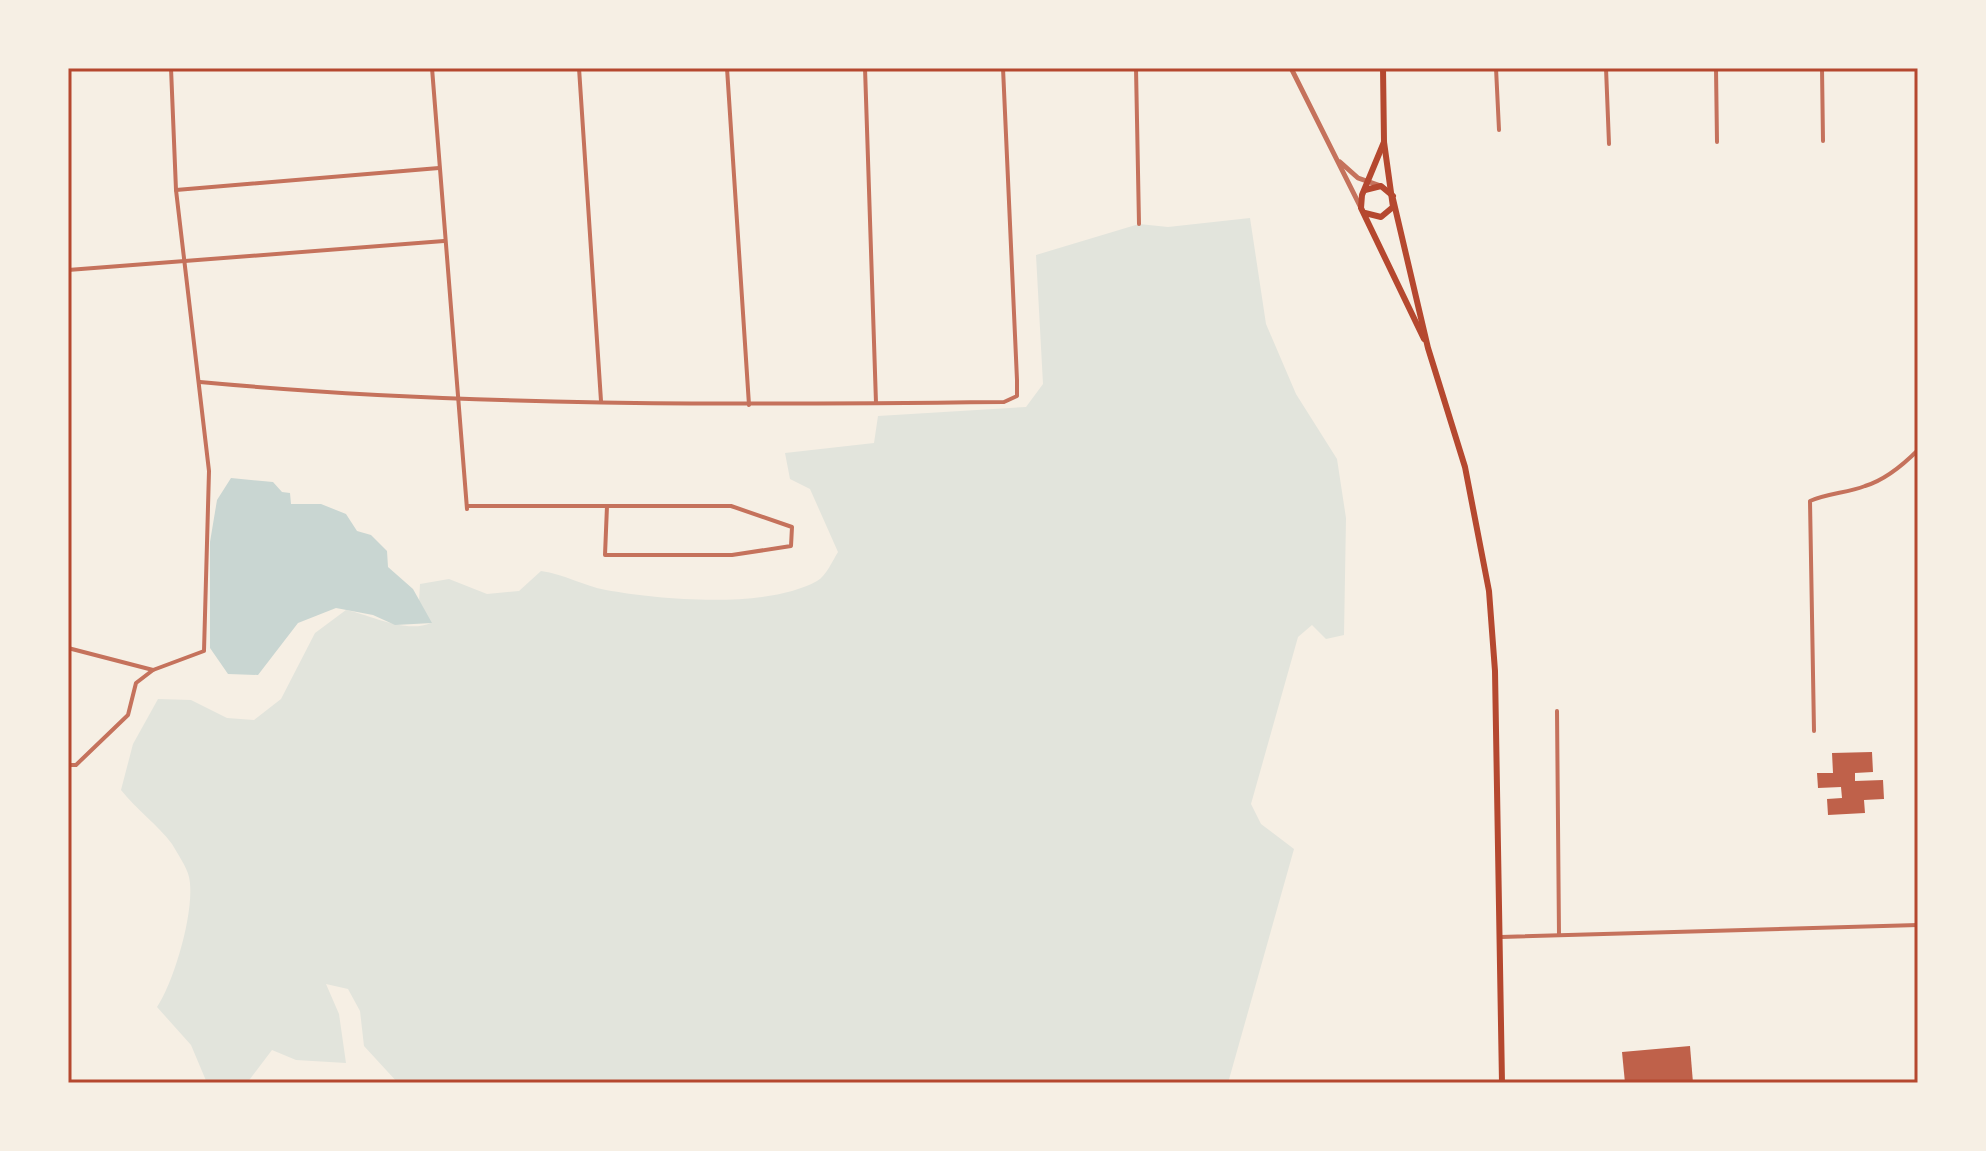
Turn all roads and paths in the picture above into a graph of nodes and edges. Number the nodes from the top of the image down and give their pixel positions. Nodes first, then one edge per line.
1 (171, 68) edge
2 (432, 68) edge
3 (579, 68) edge
4 (727, 68) edge
5 (865, 68) edge
6 (1003, 68) edge
7 (1136, 68) edge
8 (1291, 68) edge
9 (1383, 68) edge
10 (1496, 68) edge
11 (1606, 68) edge
12 (1716, 68) edge
13 (1822, 68) edge
14 (1499, 130) dead end
15 (1823, 141) dead end
16 (1384, 142) junction
17 (1717, 142) dead end
18 (1609, 144) dead end
19 (1336, 158) junction
20 (439, 168) junction
21 (1368, 182) junction
22 (1381, 186) junction
23 (176, 190) junction
24 (1365, 191) junction
25 (1393, 198) junction
26 (1361, 209) junction
27 (1139, 224) dead end
28 (446, 240) junction
29 (183, 263) junction
30 (68, 270) edge
31 (1428, 348) junction
32 (200, 382) junction
33 (456, 400) junction
34 (601, 402) junction
35 (876, 403) junction
36 (749, 405) junction
37 (1918, 450) edge
38 (607, 506) junction
39 (68, 648) edge
40 (153, 670) junction
41 (1557, 711) dead end
42 (1814, 731) dead end
43 (68, 765) edge
44 (1918, 925) edge
45 (1559, 935) junction
46 (1499, 937) junction
47 (1502, 1083) edge

1 - 23 street
2 - 20 street
3 - 34 street
4 - 36 street
5 - 35 street
6 - 35 street
7 - 27 street
8 - 19 street
9 - 16 main road
10 - 14 street
11 - 18 street
12 - 17 street
13 - 15 street
16 - 21 main road
16 - 25 main road
19 - 21 street
19 - 26 street
20 - 23 street
20 - 28 street
21 - 22 street
21 - 24 main road
22 - 24 main road
22 - 25 main road
23 - 29 street
24 - 26 main road
25 - 26 main road
25 - 31 main road
26 - 31 main road
28 - 29 street
28 - 33 street
29 - 30 street
29 - 32 street
31 - 46 main road
32 - 33 street
32 - 40 street
33 - 34 street
33 - 38 street
34 - 36 street
35 - 36 street
37 - 42 street
38 - 38 street
39 - 40 street
40 - 43 street
41 - 45 street
44 - 45 street
45 - 46 street
46 - 47 main road

